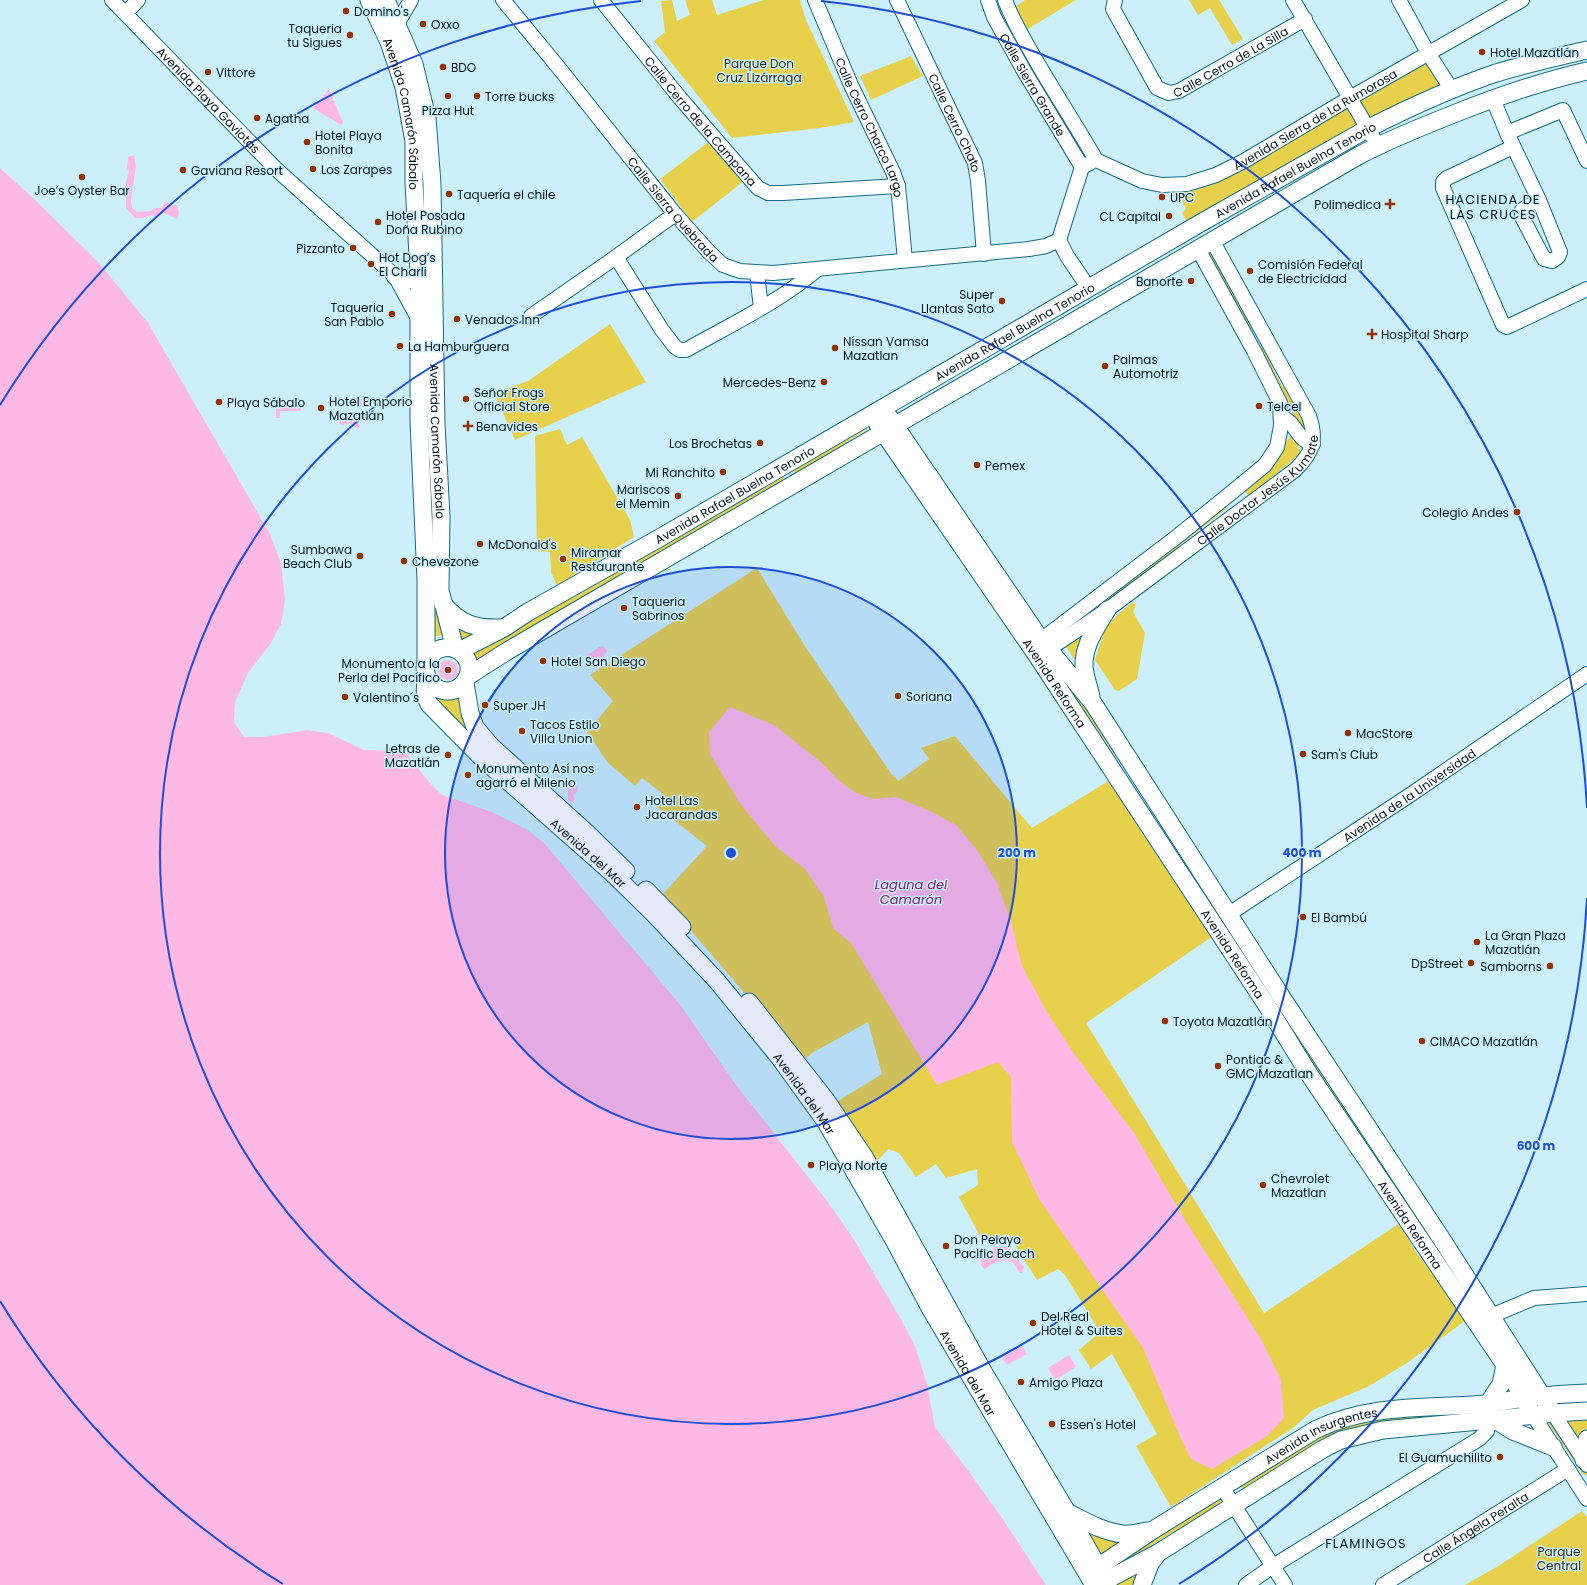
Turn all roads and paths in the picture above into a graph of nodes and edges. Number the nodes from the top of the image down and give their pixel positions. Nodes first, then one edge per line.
1 (112, 0) edge
2 (138, 0) edge
3 (369, 0) edge
4 (386, 0) edge
5 (411, 0) edge
6 (503, 0) edge
7 (815, 0) edge
8 (897, 0) edge
9 (988, 0) edge
10 (1005, 0) edge
11 (1115, 0) edge
12 (1293, 0) edge
13 (1399, 0) edge
14 (1522, 0) edge
15 (606, 1) edge
16 (126, 13) junction
17 (1305, 19) junction
18 (397, 24) junction
19 (1587, 50) edge
20 (1428, 53) junction
21 (1587, 72) edge
22 (1452, 90) junction
23 (1350, 98) junction
24 (1493, 98) junction
25 (1367, 129) junction
26 (1507, 133) junction
27 (1378, 146) junction
28 (1513, 147) junction
29 (1096, 160) junction
30 (1587, 161) edge
31 (1082, 167) junction
32 (898, 186) junction
33 (1539, 200) dead end
34 (675, 214) junction
35 (1059, 240) junction
36 (1212, 240) junction
37 (1198, 249) junction
38 (984, 254) junction
39 (616, 257) junction
40 (905, 260) junction
41 (818, 269) junction
42 (757, 273) junction
43 (419, 274) junction
44 (395, 276) junction
45 (1088, 287) junction
46 (1587, 289) edge
47 (761, 308) junction
48 (531, 316) dead end
49 (427, 322) junction
50 (876, 411) junction
51 (1282, 417) junction
52 (889, 429) junction
53 (1313, 444) junction
54 (1224, 498) junction
55 (1237, 514) junction
56 (443, 604) junction
57 (1107, 610) junction
58 (504, 628) junction
59 (1040, 648) junction
60 (457, 650) junction
61 (426, 670) junction
62 (1587, 674) edge
63 (466, 679) junction
64 (1093, 703) junction
65 (1229, 914) junction
66 (1422, 1210) junction
67 (1408, 1220) junction
68 (1475, 1291) junction
69 (1587, 1294) edge
70 (1459, 1298) junction
71 (1491, 1316) junction
72 (1505, 1365) junction
73 (1587, 1393) edge
74 (1543, 1396) junction
75 (1524, 1398) junction
76 (1488, 1404) junction
77 (1587, 1411) edge
78 (1553, 1412) junction
79 (1533, 1415) junction
80 (1492, 1420) junction
81 (1587, 1439) edge
82 (1553, 1447) junction
83 (1585, 1462) edge
84 (1568, 1469) junction
85 (1583, 1485) edge
86 (1222, 1486) junction
87 (1587, 1499) edge
88 (1235, 1504) junction
89 (1067, 1512) junction
90 (1152, 1530) junction
91 (1158, 1553) junction
92 (1273, 1566) junction
93 (1098, 1579) edge
94 (1142, 1585) edge
95 (1246, 1585) edge
96 (1285, 1585) edge
97 (1383, 1585) edge

1 - 16 street, Avenida Playa Gaviotas
2 - 16 street
3 - 43 main road, Avenida Camarón Sábalo
4 - 18 main road, Avenida Camarón Sábalo
5 - 18 street
6 - 34 street, Calle Sierra Quebrada
7 - 32 street, Calle Cerro Charco Largo
8 - 38 street, Calle Cerro Chato
9 - 31 street, Calle Sierra Grande
10 - 29 street, Calle Sierra Grande
11 - 17 street, Calle Cerro de La Silla
12 - 17 street
13 - 20 street
14 - 20 street, Avenida Sierra de La Rumorosa
15 - 32 street, Calle Cerro de la Campana
16 - 44 street, Avenida Playa Gaviotas
17 - 23 street
18 - 49 main road, Avenida Camarón Sábalo
19 - 22 main road, Avenida Rafael Buelna Tenorio
20 - 22 street
20 - 23 street, Avenida Sierra de La Rumorosa
21 - 24 main road, Avenida Rafael Buelna Tenorio
22 - 25 main road, Avenida Rafael Buelna Tenorio
23 - 25 street
23 - 29 street, Avenida Sierra de La Rumorosa
24 - 26 street
24 - 27 main road, Avenida Rafael Buelna Tenorio
25 - 27 street
25 - 45 main road, Avenida Rafael Buelna Tenorio
26 - 28 street
26 - 30 street
27 - 36 main road, Avenida Rafael Buelna Tenorio
28 - 33 street
28 - 46 street
29 - 31 street
31 - 35 street
32 - 40 street, Calle Cerro Charco Largo
34 - 39 street
34 - 42 street, Calle Sierra Quebrada
35 - 38 street, Calle Sierra Quebrada
35 - 45 street
36 - 37 main road, Avenida Rafael Buelna Tenorio
36 - 53 street, Calle Doctor Jesús Kumate
37 - 51 street, Calle Doctor Jesús Kumate
37 - 52 main road, Avenida Rafael Buelna Tenorio
38 - 40 street, Calle Sierra Quebrada
39 - 47 street
39 - 48 street
40 - 41 street, Calle Sierra Quebrada
41 - 42 street, Calle Sierra Quebrada
41 - 47 street
42 - 47 street
43 - 44 main road
43 - 49 main road, Avenida Camarón Sábalo
44 - 49 street, Avenida Playa Gaviotas
45 - 50 main road, Avenida Rafael Buelna Tenorio
49 - 56 main road, Avenida Camarón Sábalo
49 - 61 main road, Avenida Camarón Sábalo
50 - 52 main road, Avenida Reforma
50 - 58 main road, Avenida Rafael Buelna Tenorio
51 - 53 street
51 - 54 street, Calle Doctor Jesús Kumate
52 - 59 main road, Avenida Reforma
52 - 63 main road, Avenida Rafael Buelna Tenorio
53 - 55 street, Calle Doctor Jesús Kumate
54 - 55 street
54 - 59 street, Calle Doctor Jesús Kumate
55 - 57 street, Calle Doctor Jesús Kumate
56 - 58 main road
56 - 60 main road, Avenida Camarón Sábalo
57 - 59 street, Calle Doctor Jesús Kumate
57 - 64 main road
58 - 60 main road, Avenida Rafael Buelna Tenorio
59 - 64 main road, Avenida Reforma
59 - 67 main road, Avenida Reforma
60 - 61 main road
60 - 63 main road
61 - 63 main road
61 - 93 main road, Avenida del Mar
62 - 65 street, Avenida de la Universidad
63 - 89 main road, Avenida del Mar
64 - 65 main road, Avenida Reforma
65 - 66 main road, Avenida Reforma
66 - 67 main road
66 - 68 main road, Avenida Reforma
67 - 70 main road, Avenida Reforma
68 - 70 main road
68 - 71 main road, Avenida Reforma
69 - 71 street
70 - 72 main road, Avenida Reforma
71 - 74 main road, Avenida Reforma
72 - 75 main road, Avenida Reforma
72 - 76 main road
73 - 74 main road, Avenida Insurgentes
74 - 75 main road, Avenida Insurgentes
74 - 78 main road, Avenida Reforma
75 - 76 main road, Avenida Insurgentes
75 - 79 main road, Avenida Reforma
76 - 86 main road, Avenida Insurgentes
77 - 78 main road, Avenida Insurgentes
78 - 79 main road, Avenida Insurgentes
78 - 83 street, Avenida Reforma
79 - 80 main road, Avenida Insurgentes
79 - 82 street, Avenida Reforma
80 - 82 main road
80 - 88 main road, Avenida Insurgentes
80 - 92 street
81 - 83 main road
82 - 84 street, Avenida Reforma
84 - 85 street, Avenida Reforma
84 - 97 street, Calle Ángela Peralta
85 - 87 street, Avenida Reforma
86 - 88 street
86 - 90 main road, Avenida Insurgentes
88 - 91 main road, Avenida Insurgentes
88 - 92 street
89 - 90 main road
89 - 93 main road, Avenida del Mar
90 - 93 main road, Avenida Insurgentes
91 - 93 main road, Avenida Insurgentes
91 - 94 main road
92 - 95 street
92 - 96 street

